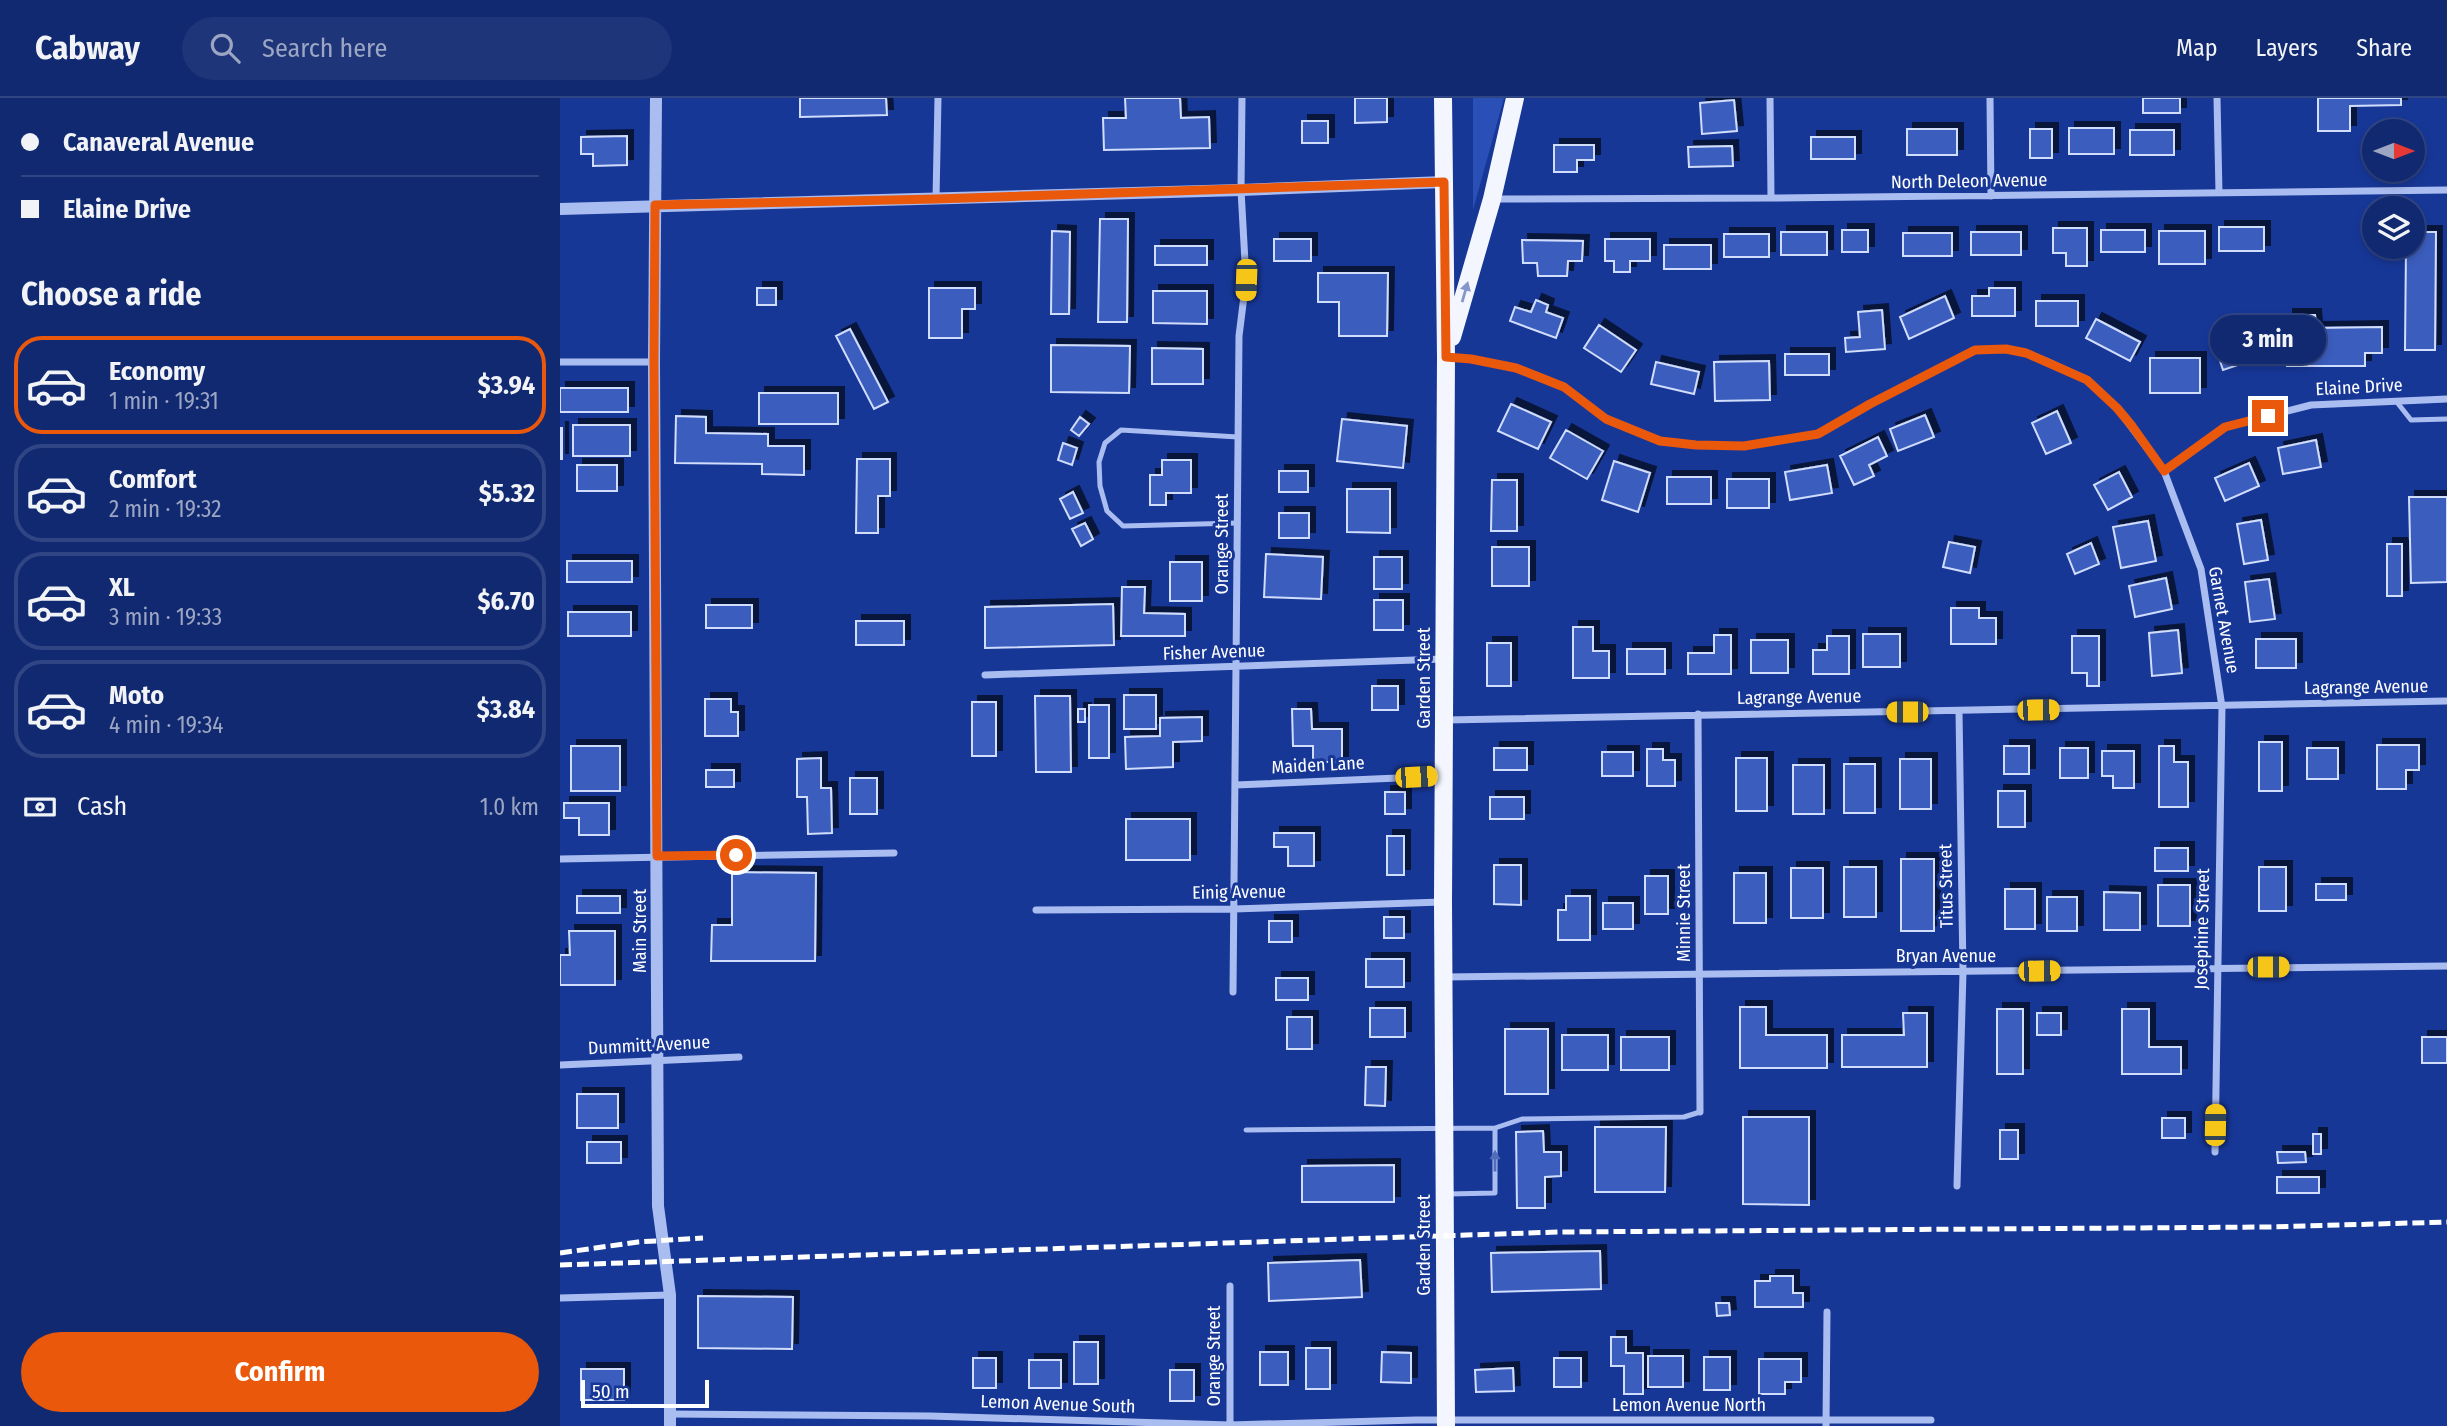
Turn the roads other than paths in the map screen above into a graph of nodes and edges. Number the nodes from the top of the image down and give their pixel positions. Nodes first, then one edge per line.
1 (656, 98) edge
2 (938, 98) edge
3 (1242, 98) edge
4 (1443, 98) edge
5 (1516, 98) edge
6 (1770, 98) edge
7 (1990, 98) edge
8 (2217, 98) edge
9 (1444, 182) junction
10 (1241, 190) junction
11 (2447, 190) edge
12 (2219, 193) junction
13 (1991, 196) junction
14 (1772, 198) junction
15 (936, 199) junction
16 (1492, 199) junction
17 (655, 205) junction
18 (560, 209) edge
19 (1446, 357) junction
20 (560, 362) edge
21 (654, 362) junction
22 (2447, 399) edge
23 (2396, 401) junction
24 (2447, 419) edge
25 (1238, 437) junction
26 (2164, 471) junction
27 (1238, 523) junction
28 (1445, 659) junction
29 (1237, 667) junction
30 (985, 675) dead end
31 (2447, 701) edge
32 (2222, 706) junction
33 (1959, 711) junction
34 (1698, 713) junction
35 (1446, 720) junction
36 (1445, 776) junction
37 (1236, 785) junction
38 (894, 853) dead end
39 (657, 856) junction
40 (560, 859) edge
41 (1443, 902) junction
42 (1036, 909) dead end
43 (1234, 909) junction
44 (2447, 966) edge
45 (2217, 967) junction
46 (1700, 972) junction
47 (1963, 972) junction
48 (1445, 976) junction
49 (1233, 992) dead end
50 (739, 1056) dead end
51 (658, 1059) junction
52 (560, 1065) edge
53 (1700, 1112) joint
54 (1445, 1128) junction
55 (1495, 1128) junction
56 (1246, 1130) dead end
57 (2215, 1152) dead end
58 (1957, 1186) dead end
59 (1445, 1194) junction
60 (1230, 1286) dead end
61 (670, 1295) junction
62 (560, 1298) edge
63 (1827, 1312) dead end
64 (930, 1416) junction
65 (670, 1420) edge
66 (1931, 1420) dead end
67 (1446, 1423) edge
68 (1826, 1424) edge
69 (929, 1426) edge
70 (1230, 1426) edge

1 - 17 street, Main Street
2 - 15 street
3 - 10 street, Orange Street
4 - 9 main road, Garden Street
5 - 16 main road
6 - 14 street
7 - 13 street
8 - 12 street
9 - 10 street
9 - 19 main road, Garden Street
10 - 15 street
10 - 25 street, Orange Street
11 - 12 street, North Deleon Avenue
12 - 13 street, North Deleon Avenue
13 - 14 street, North Deleon Avenue
14 - 16 street, North Deleon Avenue
15 - 17 street
19 -> 16 main road
17 - 18 street
17 - 21 street, Main Street
19 - 26 street, Garnet Avenue
19 - 28 main road, Garden Street
20 - 21 street
21 - 39 street, Main Street
22 - 23 street, Elaine Drive
23 - 24 lane
23 - 26 street, Elaine Drive
25 - 27 street, Orange Street
25 - 27 lane
26 - 32 street, Garnet Avenue
27 - 29 street, Orange Street
28 - 29 street, Fisher Avenue
28 - 35 main road, Garden Street
29 - 30 street, Fisher Avenue
29 - 37 street, Orange Street
31 - 32 street, Lagrange Avenue
32 - 33 street, Lagrange Avenue
32 - 45 street, Josephine Street
33 - 34 street, Lagrange Avenue
33 - 47 street, Titus Street
34 - 35 street, Lagrange Avenue
34 - 46 street, Minnie Street
35 - 36 main road, Garden Street
36 - 37 street, Maiden Lane
36 - 41 main road, Garden Street
37 - 43 street, Orange Street
38 - 39 street
39 - 40 street
39 - 51 street, Main Street
41 - 43 street, Einig Avenue
41 - 48 main road, Garden Street
42 - 43 street, Einig Avenue
43 - 49 street, Orange Street
44 - 45 street, Bryan Avenue
45 - 47 street, Bryan Avenue
45 - 57 street, Josephine Street
46 - 47 street, Bryan Avenue
46 - 48 street, Bryan Avenue
46 - 53 street, Minnie Street
47 - 58 street, Titus Street
48 - 54 main road, Garden Street
50 - 51 street, Dummitt Avenue
51 - 52 street, Dummitt Avenue
51 - 61 street, Main Street
53 - 55 lane
54 - 55 lane
54 - 56 lane
54 - 59 main road, Garden Street
59 -> 55 lane
59 - 67 main road, Garden Street
60 - 70 street, Orange Street
61 - 62 street
61 - 65 street, Main Street
63 - 68 street
64 - 65 street, Lemon Avenue South
64 - 69 street
64 - 70 street, Lemon Avenue South
66 - 68 street, Lemon Avenue North
67 - 68 street, Lemon Avenue North
67 - 70 street, Lemon Avenue South

